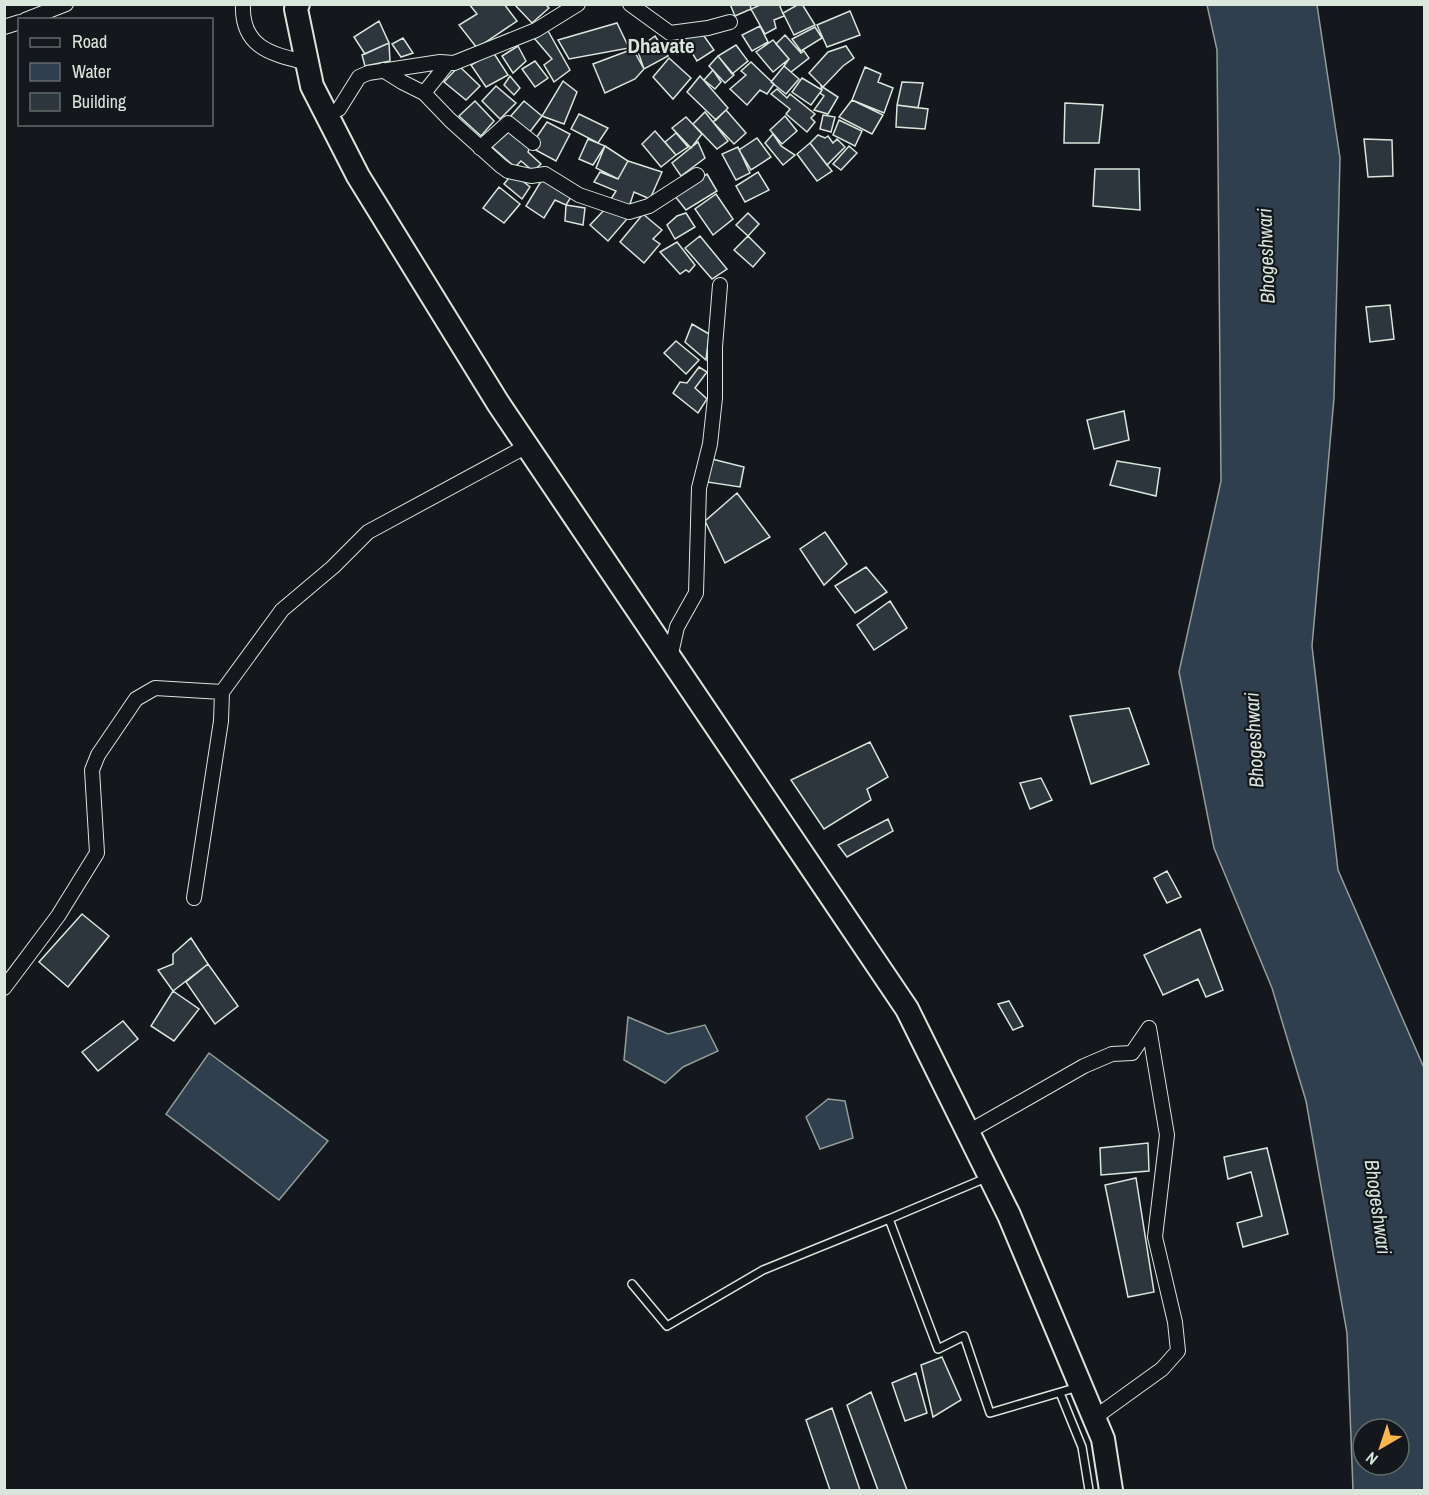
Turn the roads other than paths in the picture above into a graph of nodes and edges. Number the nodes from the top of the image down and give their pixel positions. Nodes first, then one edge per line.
1 (66, 4) edge
2 (243, 4) edge
3 (298, 4) edge
4 (578, 4) edge
5 (630, 4) edge
6 (30, 18) edge
7 (730, 22) dead end
8 (307, 63) junction
9 (448, 63) junction
10 (382, 70) junction
11 (424, 93) junction
12 (326, 115) junction
13 (533, 143) dead end
14 (480, 148) junction
15 (697, 175) dead end
16 (720, 285) dead end
17 (527, 446) junction
18 (670, 658) junction
19 (222, 692) junction
20 (194, 898) dead end
21 (4, 988) edge
22 (968, 1132) junction
23 (989, 1176) junction
24 (889, 1219) junction
25 (632, 1284) dead end
26 (1070, 1390) junction
27 (1094, 1418) junction
28 (1089, 1491) edge
29 (1111, 1491) edge

1 - 6 street
2 - 8 street
3 - 8 highway
4 - 9 street
5 - 7 street
8 - 12 highway
9 - 10 street
9 - 11 street
10 - 11 street
10 - 12 street
11 - 14 street
12 - 17 highway
13 - 14 street
14 - 15 street
16 - 18 street
17 - 18 highway
17 - 19 street
18 - 22 highway
19 - 20 street
19 - 21 street
22 - 23 highway
22 - 27 street
23 - 24 lane
23 - 26 highway
24 - 25 lane
24 - 26 lane
26 - 27 highway
26 - 28 lane
27 - 29 highway

